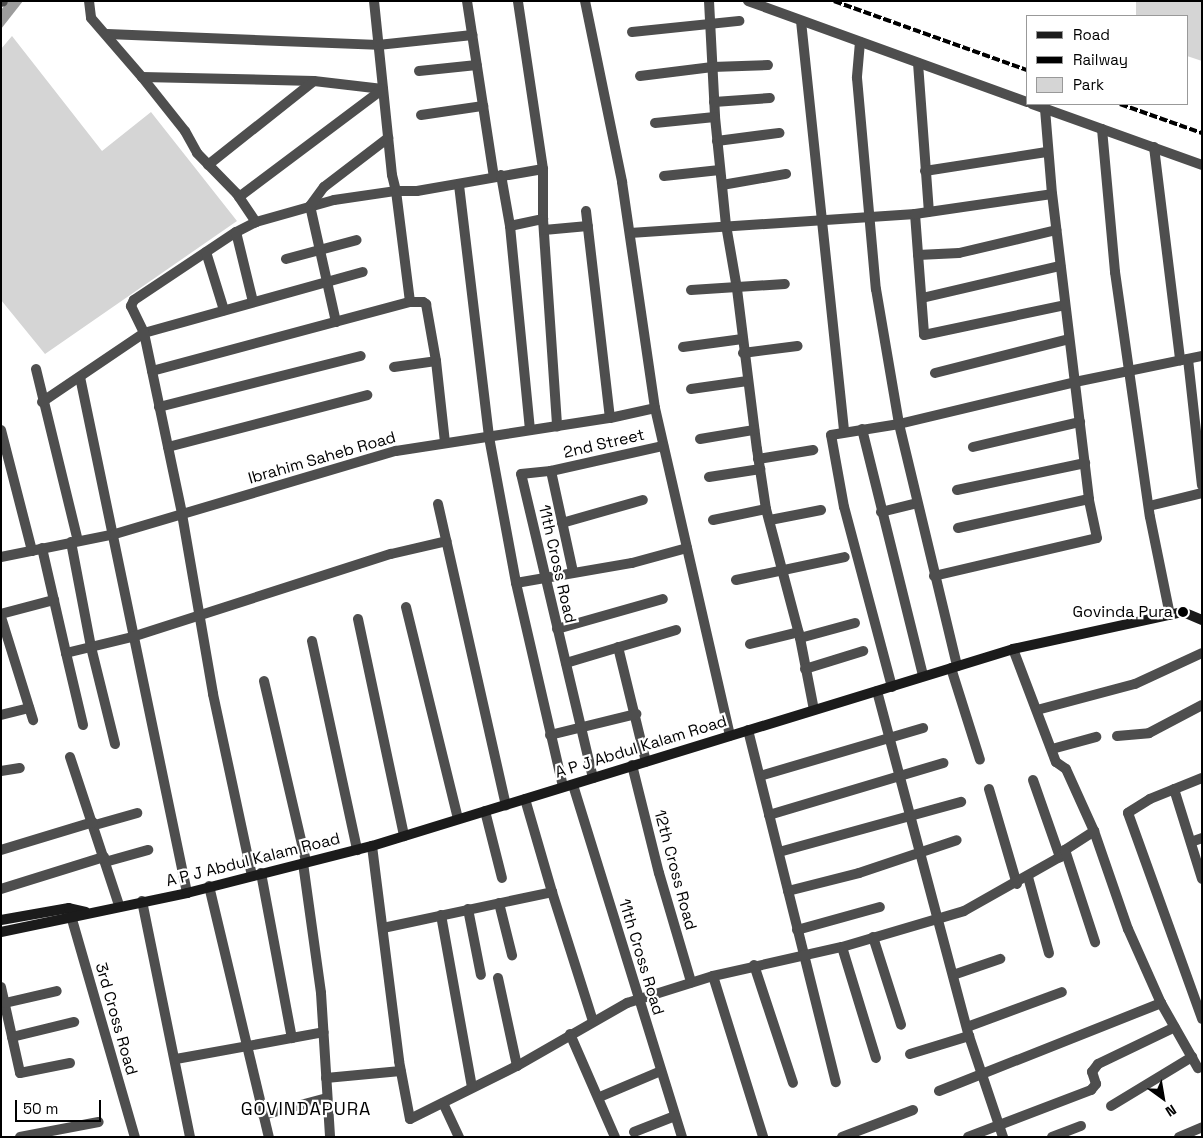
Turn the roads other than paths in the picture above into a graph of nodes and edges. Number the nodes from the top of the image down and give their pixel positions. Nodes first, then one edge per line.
1 (89, 1) edge
2 (374, 1) edge
3 (467, 1) edge
4 (518, 1) edge
5 (585, 1) edge
6 (709, 1) edge
7 (748, 1) edge
8 (739, 21) dead end
9 (801, 21) junction
10 (710, 25) junction
11 (632, 32) dead end
12 (107, 34) junction
13 (472, 35) junction
14 (860, 42) junction
15 (378, 45) junction
16 (918, 63) junction
17 (477, 65) junction
18 (768, 65) dead end
19 (712, 67) junction
20 (419, 70) dead end
21 (640, 76) dead end
22 (142, 77) junction
23 (314, 81) junction
24 (383, 89) junction
25 (770, 98) dead end
26 (714, 102) junction
27 (1026, 102) edge
28 (1035, 105) edge
29 (483, 106) junction
30 (1045, 108) junction
31 (421, 115) dead end
32 (715, 117) junction
33 (655, 123) dead end
34 (1102, 129) junction
35 (778, 133) dead end
36 (388, 138) junction
37 (717, 141) junction
38 (1154, 148) junction
39 (1047, 152) junction
40 (208, 165) junction
41 (1202, 165) edge
42 (543, 169) junction
43 (720, 170) junction
44 (925, 171) junction
45 (786, 174) dead end
46 (497, 176) junction
47 (664, 176) dead end
48 (459, 185) junction
49 (722, 185) junction
50 (396, 191) junction
51 (1052, 194) junction
52 (239, 197) junction
53 (310, 206) junction
54 (586, 212) dead end
55 (929, 212) junction
56 (915, 214) junction
57 (871, 217) junction
58 (543, 219) junction
59 (822, 220) junction
60 (256, 222) junction
61 (726, 225) junction
62 (510, 226) junction
63 (588, 226) junction
64 (544, 230) junction
65 (1056, 230) junction
66 (236, 232) junction
67 (630, 233) junction
68 (357, 240) dead end
69 (320, 250) junction
70 (206, 252) junction
71 (918, 255) junction
72 (286, 259) dead end
73 (1060, 266) junction
74 (364, 272) dead end
75 (327, 282) junction
76 (785, 284) dead end
77 (737, 288) junction
78 (691, 290) dead end
79 (922, 298) junction
80 (253, 302) junction
81 (410, 302) junction
82 (1065, 305) junction
83 (224, 310) junction
84 (336, 322) junction
85 (144, 333) junction
86 (742, 339) junction
87 (1069, 340) junction
88 (798, 346) dead end
89 (683, 347) dead end
90 (744, 353) junction
91 (361, 356) dead end
92 (1202, 356) edge
93 (1184, 360) junction
94 (436, 361) junction
95 (394, 367) dead end
96 (36, 369) dead end
97 (152, 371) junction
98 (1130, 371) junction
99 (935, 372) dead end
100 (80, 376) junction
101 (747, 380) junction
102 (1075, 382) junction
103 (691, 389) dead end
104 (367, 395) dead end
105 (42, 402) junction
106 (159, 407) junction
107 (654, 408) junction
108 (610, 418) junction
109 (1080, 422) junction
110 (899, 424) junction
111 (557, 427) junction
112 (862, 429) junction
113 (1, 430) edge
114 (530, 430) junction
115 (754, 430) junction
116 (844, 432) junction
117 (489, 437) junction
118 (700, 438) dead end
119 (445, 443) junction
120 (663, 446) junction
121 (973, 447) dead end
122 (168, 448) junction
123 (813, 450) dead end
124 (1085, 463) junction
125 (759, 464) junction
126 (551, 471) junction
127 (709, 477) dead end
128 (1202, 485) edge
129 (957, 490) dead end
130 (1202, 492) edge
131 (1089, 499) junction
132 (643, 500) dead end
133 (916, 503) junction
134 (438, 504) dead end
135 (1149, 506) junction
136 (766, 508) junction
137 (821, 510) dead end
138 (880, 512) junction
139 (182, 514) junction
140 (713, 520) dead end
141 (770, 520) junction
142 (562, 523) junction
143 (958, 528) dead end
144 (115, 534) junction
145 (447, 541) junction
146 (74, 542) junction
147 (686, 548) junction
148 (37, 550) junction
149 (1, 557) edge
150 (846, 557) dead end
151 (783, 570) junction
152 (573, 572) junction
153 (934, 576) junction
154 (545, 579) junction
155 (736, 580) dead end
156 (516, 583) junction
157 (663, 599) dead end
158 (54, 600) junction
159 (406, 607) dead end
160 (1, 614) edge
161 (200, 615) junction
162 (1170, 615) junction
163 (1, 618) edge
164 (358, 619) dead end
165 (1202, 620) edge
166 (855, 623) dead end
167 (557, 629) junction
168 (676, 630) dead end
169 (800, 635) junction
170 (132, 637) junction
171 (312, 641) dead end
172 (750, 644) dead end
173 (90, 647) junction
174 (618, 647) junction
175 (1013, 649) junction
176 (863, 651) dead end
177 (66, 652) junction
178 (1202, 653) edge
179 (566, 663) junction
180 (954, 667) junction
181 (805, 669) junction
182 (923, 676) junction
183 (264, 681) dead end
184 (892, 686) junction
185 (876, 691) junction
186 (1202, 705) edge
187 (29, 708) junction
188 (814, 710) junction
189 (1037, 710) junction
190 (636, 714) junction
191 (1, 716) edge
192 (33, 720) dead end
193 (83, 725) dead end
194 (580, 728) junction
195 (923, 728) dead end
196 (748, 730) junction
197 (550, 735) junction
198 (730, 736) junction
199 (1117, 736) dead end
200 (1096, 737) dead end
201 (891, 738) junction
202 (115, 744) dead end
203 (1052, 749) junction
204 (70, 757) dead end
205 (980, 760) dead end
206 (646, 762) junction
207 (943, 763) dead end
208 (632, 765) junction
209 (20, 768) dead end
210 (1, 771) edge
211 (760, 776) junction
212 (901, 777) junction
213 (594, 778) junction
214 (1202, 778) edge
215 (1033, 780) dead end
216 (568, 786) junction
217 (1174, 789) junction
218 (988, 790) dead end
219 (525, 799) junction
220 (961, 802) dead end
221 (506, 805) junction
222 (485, 811) junction
223 (137, 813) dead end
224 (770, 815) junction
225 (909, 816) junction
226 (458, 819) junction
227 (94, 823) junction
228 (1094, 831) junction
229 (404, 836) junction
230 (1202, 838) edge
231 (957, 840) dead end
232 (1190, 842) junction
233 (372, 846) junction
234 (2, 848) edge
235 (148, 850) dead end
236 (357, 850) junction
237 (779, 852) junction
238 (919, 853) junction
239 (1062, 854) junction
240 (105, 859) junction
241 (304, 863) junction
242 (257, 875) junction
243 (1028, 877) junction
244 (502, 878) dead end
245 (1202, 878) edge
246 (1017, 884) junction
247 (209, 886) junction
248 (1, 889) edge
249 (552, 892) junction
250 (788, 892) junction
251 (187, 893) junction
252 (142, 901) junction
253 (500, 902) junction
254 (119, 906) junction
255 (880, 907) dead end
256 (468, 909) junction
257 (70, 914) junction
258 (441, 915) junction
259 (1, 920) edge
260 (938, 920) junction
261 (383, 928) junction
262 (797, 930) junction
263 (1, 932) edge
264 (873, 937) junction
265 (1095, 942) dead end
266 (842, 947) junction
267 (1049, 953) dead end
268 (512, 955) dead end
269 (803, 955) junction
270 (1000, 959) dead end
271 (754, 965) junction
272 (952, 974) junction
273 (481, 975) dead end
274 (713, 976) junction
275 (498, 978) dead end
276 (691, 982) junction
277 (1, 987) edge
278 (57, 992) dead end
279 (1062, 992) dead end
280 (639, 999) junction
281 (5, 1003) junction
282 (1161, 1003) junction
283 (1202, 1019) edge
284 (593, 1021) junction
285 (74, 1022) dead end
286 (901, 1025) dead end
287 (1175, 1028) junction
288 (324, 1032) junction
289 (968, 1032) junction
290 (570, 1034) junction
291 (12, 1037) junction
292 (292, 1038) junction
293 (247, 1046) junction
294 (910, 1054) dead end
295 (1192, 1057) junction
296 (876, 1058) dead end
297 (176, 1059) junction
298 (70, 1063) dead end
299 (517, 1066) junction
300 (1198, 1068) dead end
301 (401, 1071) junction
302 (661, 1071) junction
303 (980, 1076) junction
304 (326, 1078) junction
305 (836, 1082) dead end
306 (793, 1083) dead end
307 (472, 1088) junction
308 (939, 1091) dead end
309 (602, 1096) dead end
310 (327, 1098) junction
311 (443, 1103) junction
312 (1111, 1106) dead end
313 (913, 1110) dead end
314 (263, 1115) junction
315 (676, 1116) junction
316 (99, 1122) dead end
317 (998, 1125) junction
318 (1081, 1126) dead end
319 (1202, 1127) edge
320 (634, 1132) dead end
321 (20, 1137) edge
322 (135, 1137) edge
323 (190, 1137) edge
324 (269, 1137) edge
325 (330, 1137) edge
326 (459, 1137) edge
327 (615, 1137) edge
328 (682, 1137) edge
329 (764, 1137) edge
330 (842, 1137) edge
331 (968, 1137) edge
332 (1003, 1137) edge
333 (1052, 1137) edge
334 (1179, 1137) edge

1 - 12 street
2 - 15 street
3 - 13 street
4 - 42 street
5 - 67 street
6 - 10 street
7 - 9 street
8 - 10 street
9 - 14 street
9 - 59 street
10 - 11 street
10 - 19 street
12 - 15 street
12 - 22 street
13 - 15 street
13 - 17 street
14 - 16 street
14 - 57 street
15 - 24 street
16 - 27 street
16 - 44 street
17 - 20 street
17 - 29 street
18 - 19 street
19 - 21 street
19 - 26 street
22 - 23 street
22 - 40 street
23 - 24 street
23 - 40 street
24 - 36 street
24 - 52 street
25 - 26 street
26 - 32 street
28 - 30 street
29 - 31 street
29 - 46 street
30 - 34 street
30 - 39 street
32 - 33 street
32 - 37 street
34 - 38 street
34 - 98 street
35 - 37 street
36 - 50 street
36 - 53 street
37 - 43 street
38 - 41 street
38 - 93 street
39 - 44 street
39 - 51 street
40 - 52 street
42 - 46 street
42 - 58 street
43 - 47 street
43 - 49 street
44 - 55 street
45 - 49 street
46 - 48 street
46 - 62 street
48 - 50 street
48 - 117 street, 11th Cross Road
49 - 61 street
50 - 53 street
50 - 81 street
51 - 55 street
51 - 65 street
52 - 60 street
53 - 60 street
53 - 69 street
54 - 63 street
55 - 56 street
56 - 57 street
56 - 71 street
57 - 59 street
57 - 110 street
58 - 62 street
58 - 64 street
59 - 61 street
59 - 116 street
60 - 66 street
61 - 67 street
61 - 77 street
62 - 114 street
63 - 64 street
63 - 108 street
64 - 111 street
65 - 71 street
65 - 73 street
66 - 70 street
66 - 80 street
67 - 107 street
68 - 69 street
69 - 72 street
69 - 75 street
70 - 83 street
70 - 85 street
71 - 79 street
73 - 79 street
73 - 82 street
74 - 75 street
75 - 80 street
75 - 84 street
76 - 77 street
77 - 78 street
77 - 86 street
79 - 82 street
80 - 83 street
81 - 84 street
81 - 94 street
82 - 87 street
83 - 85 street
84 - 97 street
85 - 97 street
85 - 100 street
86 - 89 street
86 - 90 street
87 - 99 street
87 - 102 street
88 - 90 street
90 - 101 street
91 - 106 street
92 - 93 street
93 - 98 street
93 - 128 street
94 - 95 street
94 - 119 street
96 - 105 street
97 - 106 street
98 - 102 street
98 - 135 street
100 - 105 street
100 - 144 street
101 - 103 street
101 - 115 street
102 - 109 street
102 - 110 street
104 - 122 street
105 - 146 street
106 - 122 street
107 - 108 street, Ibrahim Saheb Road
107 - 120 street
108 - 111 street, Ibrahim Saheb Road
109 - 121 street
109 - 124 street
110 - 112 street
110 - 133 street
111 - 114 street, Ibrahim Saheb Road
112 - 116 street
112 - 138 street
113 - 148 street
114 - 117 street, Ibrahim Saheb Road
115 - 118 street
115 - 125 street
116 - 184 street
117 - 119 street, Ibrahim Saheb Road
117 - 156 street, 11th Cross Road
119 - 139 street, Ibrahim Saheb Road
120 - 126 street, 2nd Street
120 - 147 street
122 - 139 street
123 - 125 street
124 - 129 street
124 - 131 street
125 - 127 street
125 - 136 street
126 - 142 street
126 - 154 street, 11th Cross Road
130 - 135 street
131 - 143 street
131 - 153 street
132 - 142 street
133 - 138 street
133 - 153 street
134 - 145 street
135 - 162 street
136 - 140 street
136 - 141 street
137 - 141 street
138 - 182 street
139 - 144 street, Ibrahim Saheb Road
139 - 161 street
141 - 151 street
142 - 152 street
144 - 146 street, Ibrahim Saheb Road
144 - 170 street
145 - 161 street
145 - 221 street
146 - 148 street, Ibrahim Saheb Road
146 - 173 street
147 - 152 street
147 - 198 street
148 - 149 street, Ibrahim Saheb Road
148 - 158 street
150 - 151 street
151 - 155 street
151 - 169 street
152 - 154 street
153 - 180 street
154 - 156 street
154 - 167 street, 11th Cross Road
156 - 197 street, 11th Cross Road
157 - 167 street
158 - 160 street
158 - 177 street
159 - 226 street
161 - 170 street
161 - 242 street
162 - 165 street, A P J Abdul Kalam Road
162 - 175 street, A P J Abdul Kalam Road
163 - 187 street
164 - 229 street
166 - 169 street
167 - 179 street, 11th Cross Road
168 - 174 street
169 - 172 street
169 - 181 street
170 - 173 street
170 - 251 street
171 - 236 street
173 - 177 street
173 - 202 street
174 - 179 street
174 - 190 street
175 - 180 street, A P J Abdul Kalam Road
175 - 189 street
176 - 181 street
177 - 193 street
178 - 189 street
179 - 194 street, 11th Cross Road
180 - 182 street, A P J Abdul Kalam Road
180 - 205 street
181 - 188 street
182 - 184 street, A P J Abdul Kalam Road
183 - 241 street
184 - 185 street, A P J Abdul Kalam Road
185 - 188 street, A P J Abdul Kalam Road
185 - 201 street
186 - 199 street
187 - 191 street
187 - 192 street
188 - 196 street, A P J Abdul Kalam Road
189 - 203 street
190 - 194 street
190 - 206 street
194 - 197 street
194 - 213 street, 11th Cross Road
195 - 201 street
196 - 198 street, A P J Abdul Kalam Road
196 - 211 street
197 - 216 street, 11th Cross Road
198 - 206 street, A P J Abdul Kalam Road
200 - 203 street
201 - 211 street
201 - 212 street
203 - 228 street
204 - 227 street
206 - 208 street, A P J Abdul Kalam Road
207 - 212 street
208 - 213 street, A P J Abdul Kalam Road
208 - 276 street, 12th Cross Road
209 - 210 street
211 - 224 street
212 - 224 street
212 - 225 street
213 - 216 street, A P J Abdul Kalam Road
214 - 217 street
215 - 239 street
216 - 219 street, A P J Abdul Kalam Road
216 - 280 street, 11th Cross Road
217 - 232 street
217 - 283 street
218 - 246 street
219 - 221 street, A P J Abdul Kalam Road
219 - 249 street
220 - 225 street
221 - 222 street, A P J Abdul Kalam Road
222 - 226 street, A P J Abdul Kalam Road
222 - 244 street
223 - 227 street
224 - 237 street
225 - 237 street
225 - 238 street
226 - 229 street, A P J Abdul Kalam Road
227 - 234 street
227 - 240 street
228 - 239 street
228 - 282 street
229 - 233 street, A P J Abdul Kalam Road
230 - 232 street
231 - 238 street
232 - 245 street
233 - 236 street, A P J Abdul Kalam Road
233 - 261 street
235 - 240 street
236 - 241 street, A P J Abdul Kalam Road
237 - 250 street
238 - 250 street
238 - 260 street
239 - 243 street
239 - 265 street
240 - 248 street
240 - 254 street
241 - 242 street, A P J Abdul Kalam Road
241 - 288 street
242 - 247 street, A P J Abdul Kalam Road
242 - 292 street
243 - 246 street
243 - 267 street
246 - 260 street
247 - 251 street, A P J Abdul Kalam Road
247 - 293 street
249 - 253 street
249 - 284 street
250 - 262 street
251 - 252 street, A P J Abdul Kalam Road
252 - 254 street, A P J Abdul Kalam Road
252 - 297 street
253 - 256 street
253 - 268 street
254 - 257 street, A P J Abdul Kalam Road
255 - 262 street
256 - 258 street
256 - 273 street
257 - 259 street, A P J Abdul Kalam Road
257 - 263 street, A P J Abdul Kalam Road
257 - 322 street, 3rd Cross Road
258 - 261 street
258 - 307 street
260 - 264 street
260 - 272 street
261 - 301 street
262 - 269 street
264 - 266 street
264 - 286 street
266 - 269 street
266 - 296 street
269 - 271 street
269 - 305 street
270 - 272 street
271 - 274 street
271 - 306 street
272 - 289 street
274 - 276 street
274 - 329 street
275 - 299 street
276 - 280 street
277 - 281 street
278 - 281 street
279 - 289 street
280 - 284 street
280 - 302 street, 11th Cross Road
281 - 291 street
282 - 287 street
282 - 303 street
284 - 290 street
285 - 291 street
287 - 295 street
287 - 317 street
288 - 292 street
288 - 304 street
289 - 294 street
289 - 303 street
290 - 299 street
290 - 327 street
291 - 298 street
292 - 293 street
293 - 297 street
293 - 314 street
295 - 300 street
295 - 312 street
297 - 323 street
299 - 307 street
301 - 304 street
301 - 311 street
302 - 309 street
302 - 315 street, 11th Cross Road
303 - 308 street
303 - 317 street
304 - 310 street
307 - 311 street
310 - 314 street
310 - 325 street
311 - 326 street
313 - 330 street
314 - 324 street
315 - 320 street
315 - 328 street, 11th Cross Road
316 - 321 street
317 - 331 street
317 - 332 street
318 - 333 street
319 - 334 street

